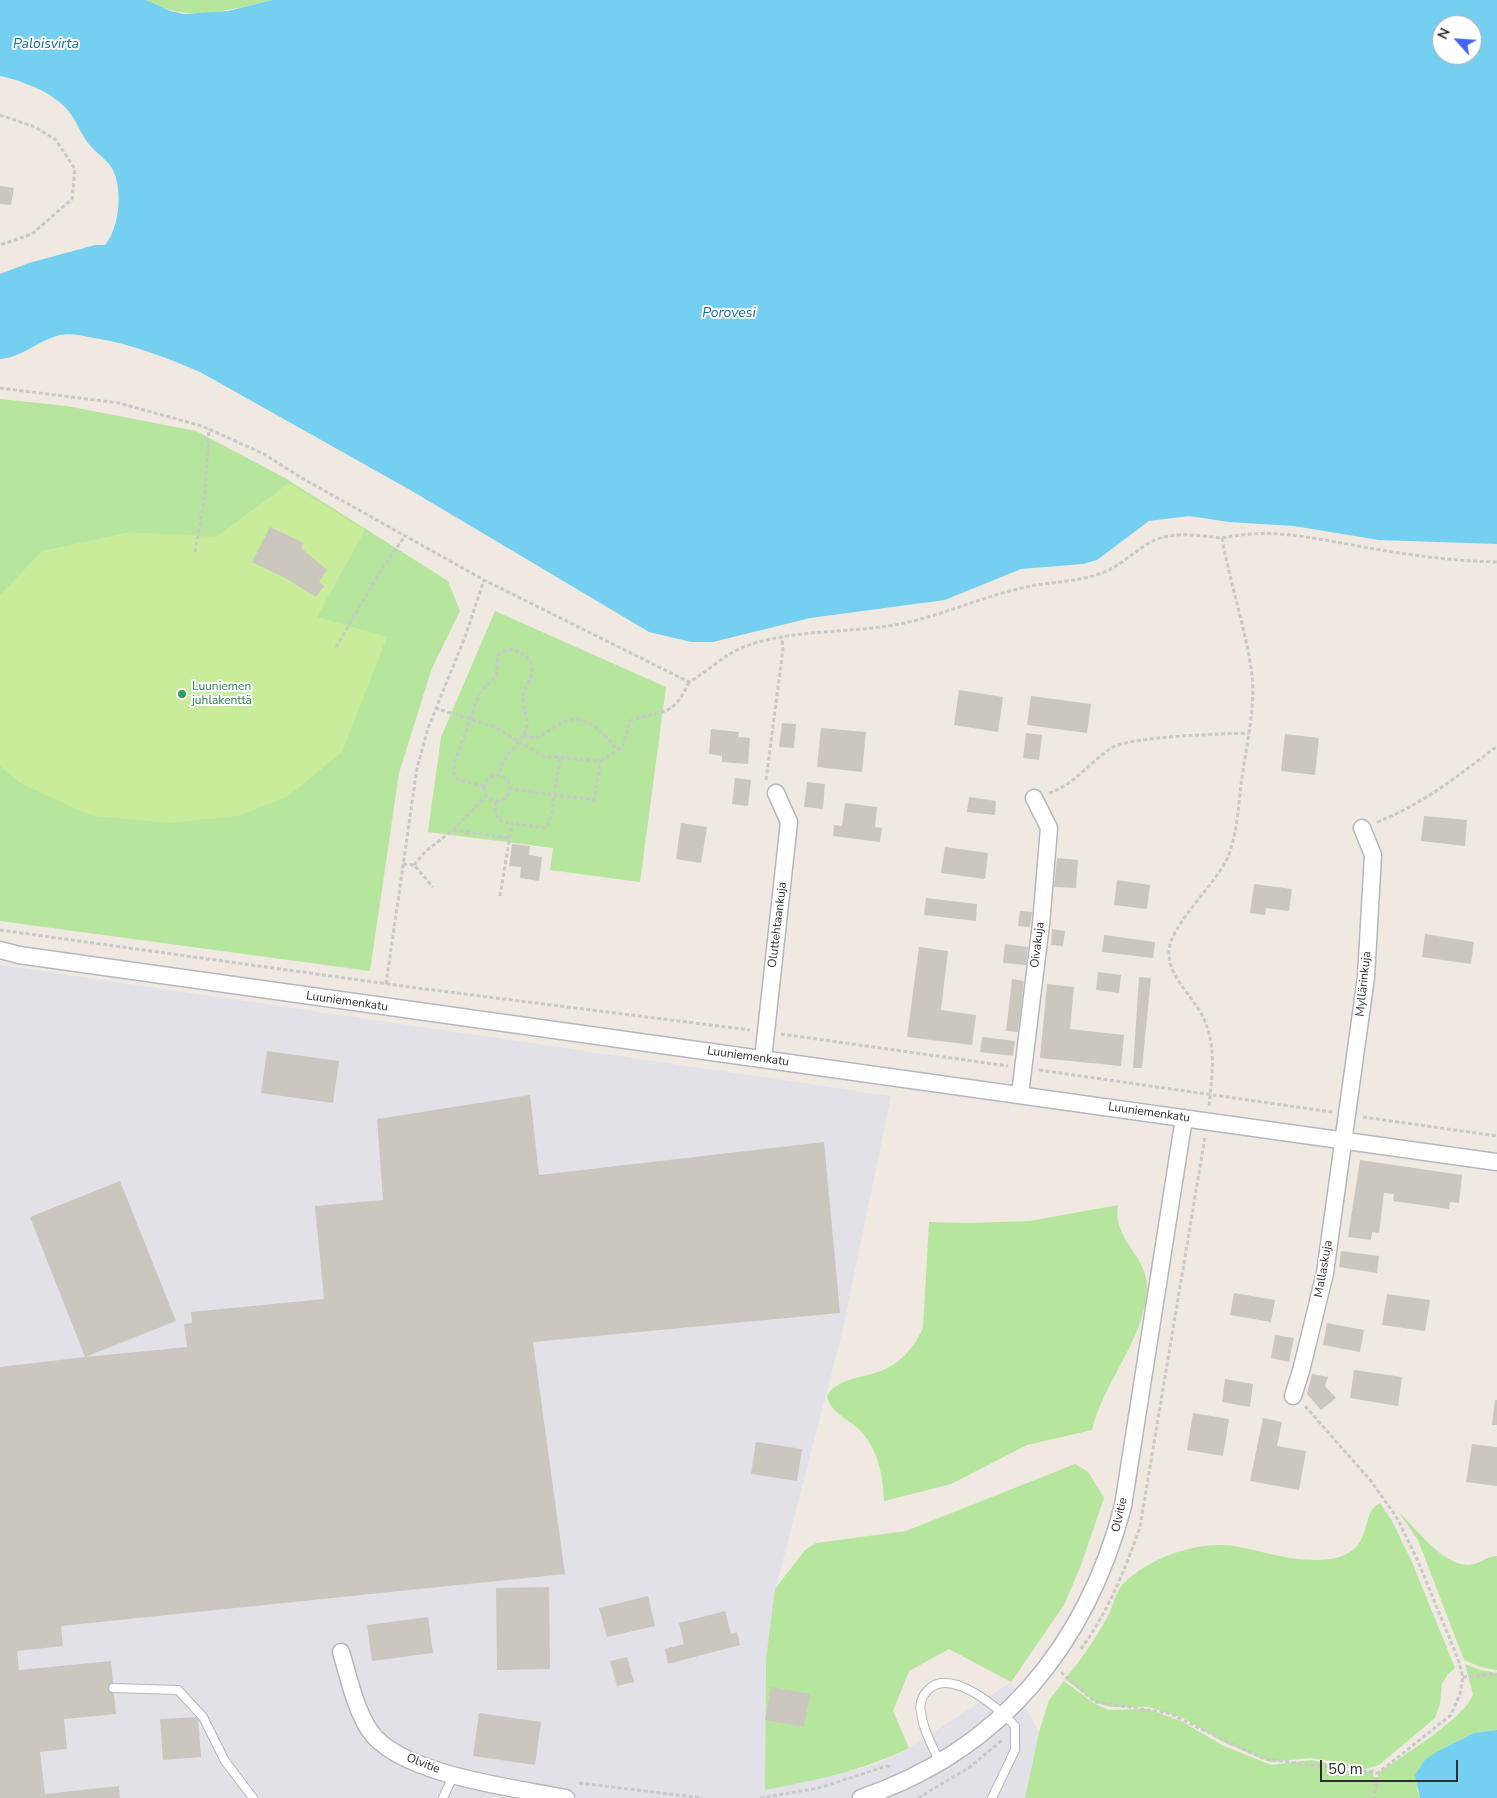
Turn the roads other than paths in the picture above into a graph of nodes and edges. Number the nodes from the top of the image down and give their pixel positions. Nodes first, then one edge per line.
1 (776, 793) road end
2 (1034, 798) road end
3 (1362, 828) road end
4 (0, 950) edge
5 (764, 1059) junction
6 (1020, 1094) junction
7 (1184, 1118) junction
8 (1344, 1140) junction
9 (1497, 1162) edge
10 (1293, 1396) road end
11 (341, 1652) dead end
12 (114, 1688) dead end
13 (1004, 1714) junction
14 (940, 1763) junction
15 (453, 1776) junction
16 (253, 1798) edge
17 (443, 1798) edge
18 (566, 1798) edge
19 (861, 1798) edge
20 (992, 1798) edge

1 - 5 street, Oluttehtaankuja
2 - 6 street, Oivakuja
3 - 8 street, Myllärinkuja
4 - 5 street, Luuniemenkatu
5 - 6 street, Luuniemenkatu
6 - 7 street, Luuniemenkatu
7 - 8 street, Luuniemenkatu
7 - 13 street, Olvitie
8 - 9 street, Luuniemenkatu
8 - 10 street, Mallaskuja
11 - 15 street, Olvitie
12 - 16 lane
13 - 14 street, Olvitie
13 - 14 lane
13 - 20 lane
14 - 19 street, Olvitie
15 - 17 lane
15 - 18 street, Olvitie

